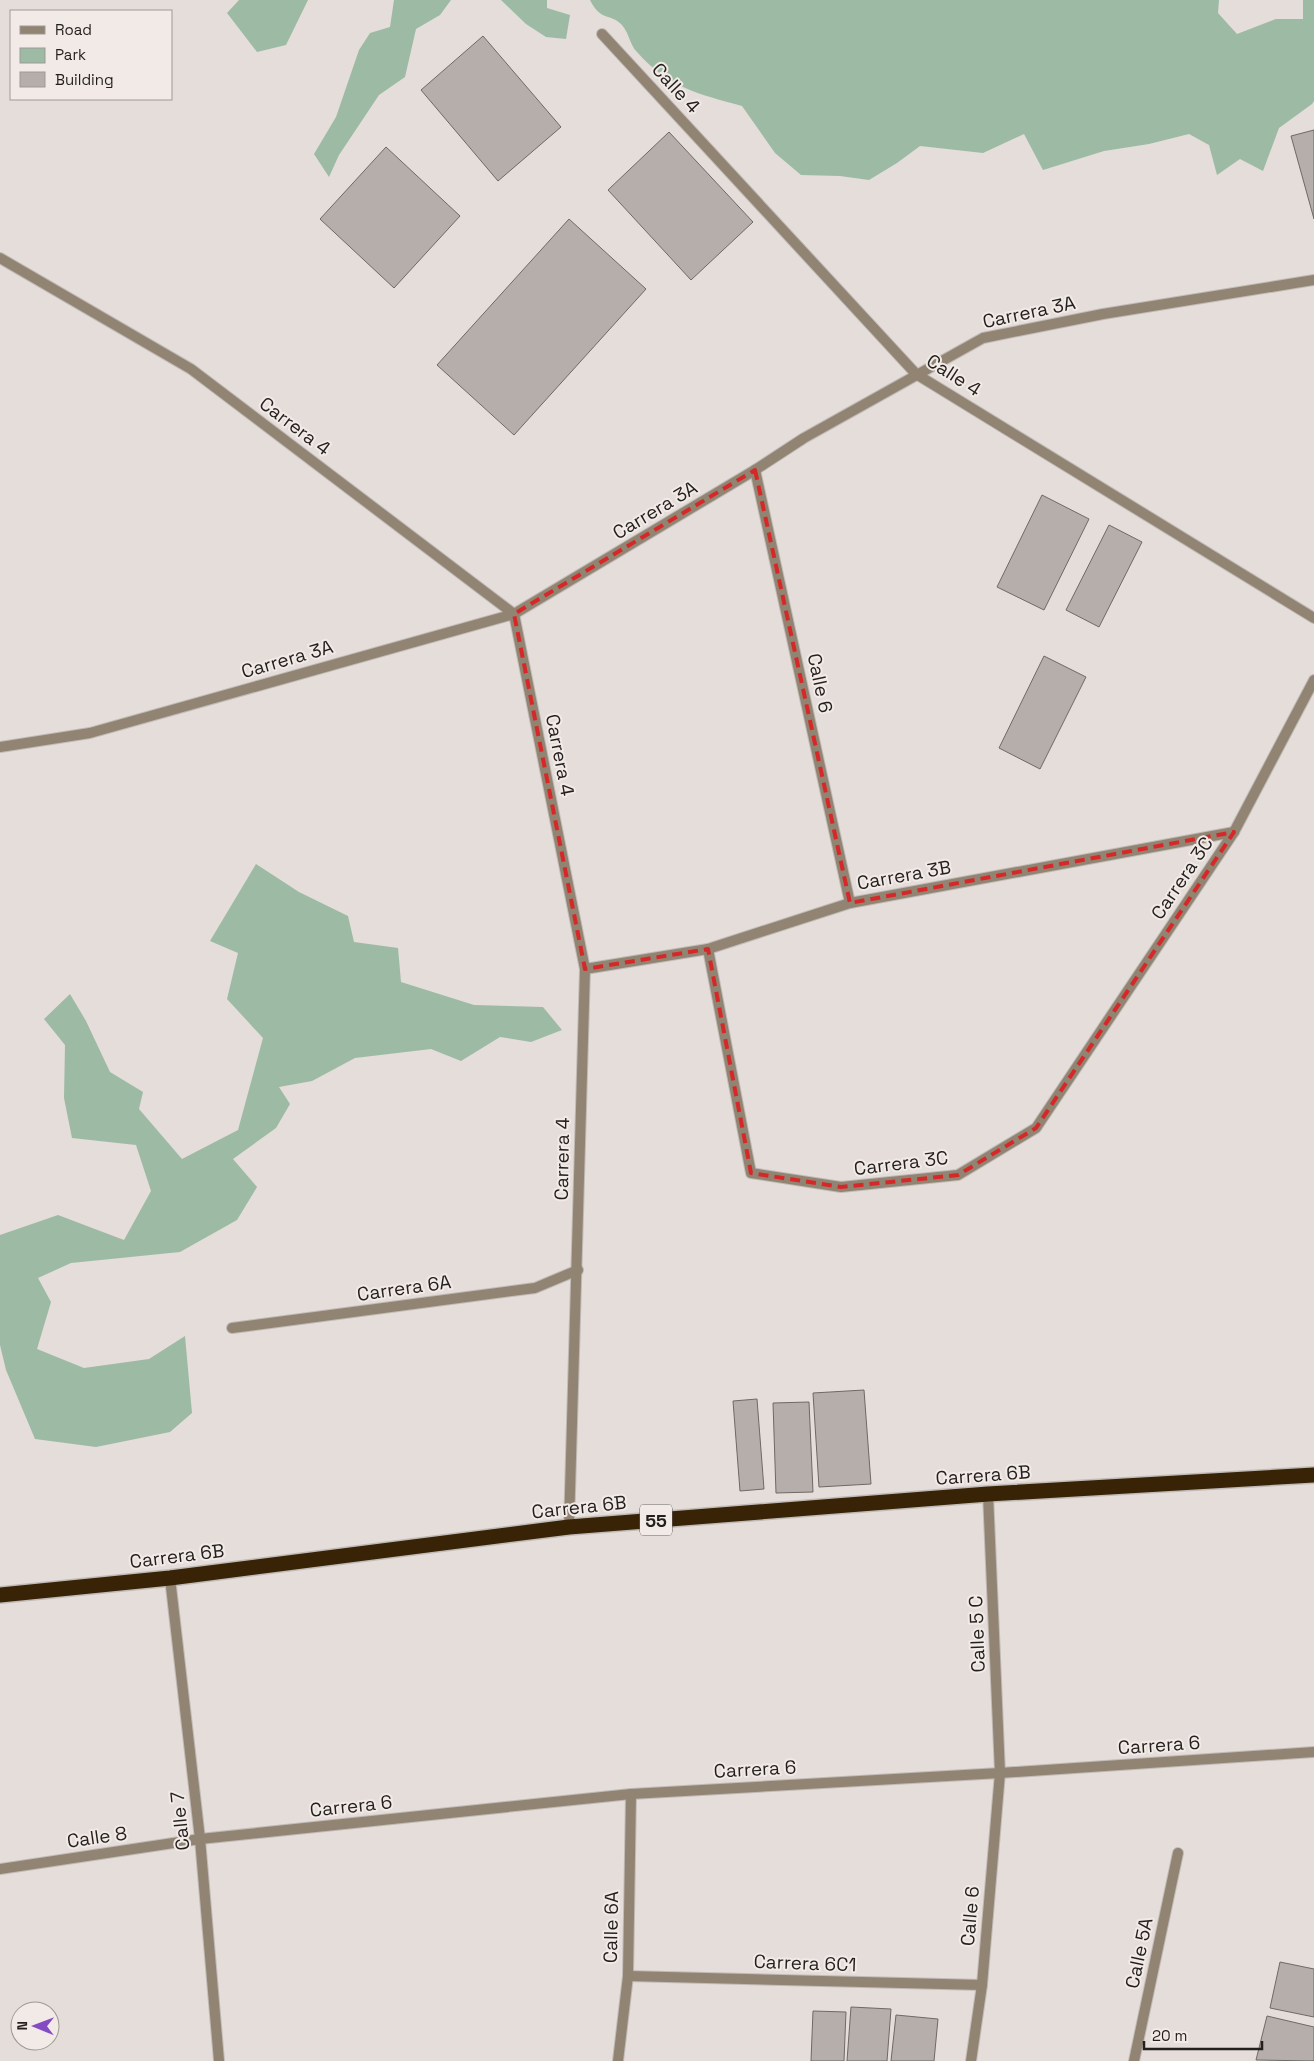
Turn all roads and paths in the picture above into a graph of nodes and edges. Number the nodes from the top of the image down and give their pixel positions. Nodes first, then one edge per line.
1 (602, 34) dead end
2 (0, 258) edge
3 (1314, 280) edge
4 (916, 374) junction
5 (756, 470) junction
6 (514, 614) junction
7 (1314, 618) edge
8 (1314, 680) edge
9 (0, 746) edge
10 (1234, 832) junction
11 (850, 903) junction
12 (708, 949) junction
13 (585, 969) junction
14 (578, 1270) junction
15 (232, 1328) dead end
16 (1314, 1474) edge
17 (988, 1494) junction
18 (569, 1527) junction
19 (170, 1578) junction
20 (0, 1595) edge
21 (1314, 1752) edge
22 (1000, 1773) junction
23 (631, 1794) junction
24 (200, 1839) junction
25 (1178, 1853) dead end
26 (0, 1869) edge
27 (628, 1976) junction
28 (982, 1985) junction
29 (219, 2061) edge
30 (618, 2061) edge
31 (971, 2061) edge
32 (1134, 2061) edge

1 - 4 street, Calle 4
2 - 6 street, Carrera 4
3 - 4 street, Carrera 3A
4 - 5 street, Carrera 3A
4 - 7 street, Calle 4
5 - 6 street, Carrera 3A
5 - 11 street, Calle 6
6 - 9 street, Carrera 3A
6 - 13 street, Carrera 4
8 - 10 street
10 - 11 street, Carrera 3B
10 - 12 street, Carrera 3C
11 - 12 street, Carrera 3B
12 - 13 street, Carrera 3B
13 - 14 street, Carrera 4
14 - 15 street, Carrera 6A
14 - 18 street, Carrera 4
16 - 17 highway, Carrera 6B / 55
17 - 18 highway, Carrera 6B / 55
17 - 22 street, Calle 5 C
18 - 19 highway, Carrera 6B / 55
19 - 20 highway, Carrera 6B / 55
19 - 24 street, Calle 7
21 - 22 street, Carrera 6
22 - 23 street, Carrera 6
22 - 28 street, Calle 6
23 - 24 street, Carrera 6
23 - 27 street, Calle 6A
24 - 26 street, Calle 8
24 - 29 street, Calle 7
25 - 32 street, Calle 5A
27 - 28 street, Carrera 6C1
27 - 30 street, Calle 6A
28 - 31 street, Calle 6

